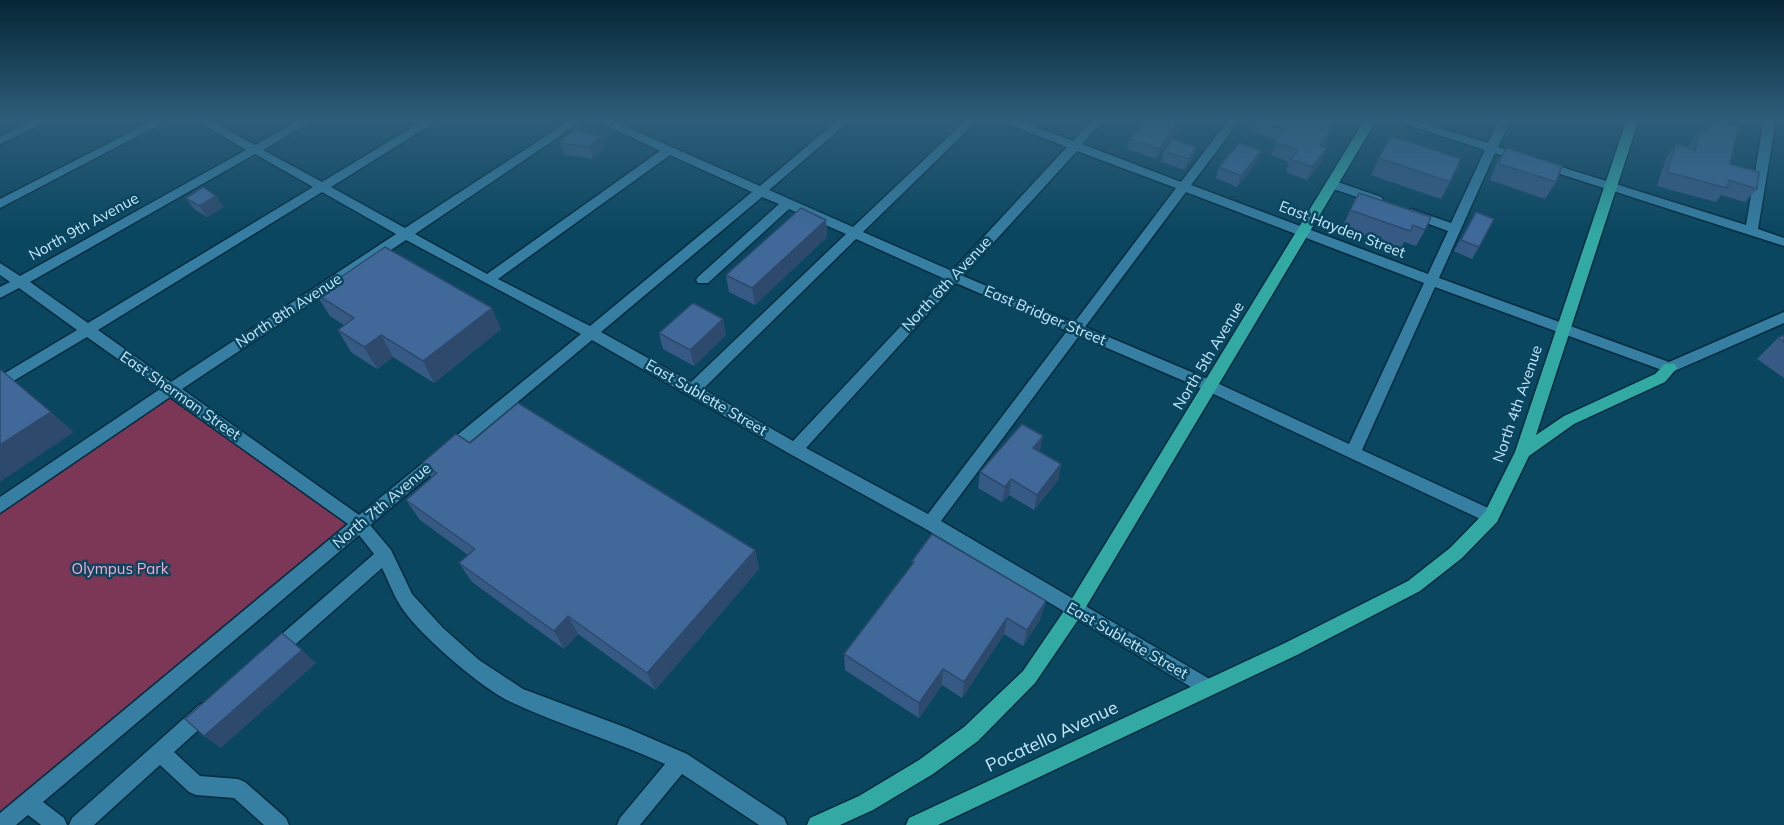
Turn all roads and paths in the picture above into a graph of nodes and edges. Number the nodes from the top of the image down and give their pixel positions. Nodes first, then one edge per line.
1 (90, 158) edge
2 (240, 158) edge
3 (270, 158) edge
4 (371, 158) edge
5 (521, 158) edge
6 (659, 158) edge
7 (683, 158) edge
8 (801, 158) edge
9 (933, 158) edge
10 (1064, 158) edge
11 (1105, 158) edge
12 (1206, 158) edge
13 (1348, 158) edge
14 (1487, 158) edge
15 (1521, 158) edge
16 (1620, 158) edge
17 (1763, 158) edge
18 (1332, 184) junction
19 (1610, 186) junction
20 (322, 187) junction
21 (1183, 187) junction
22 (762, 191) junction
23 (789, 202) junction
24 (0, 204) edge
25 (1455, 229) junction
26 (1751, 231) junction
27 (856, 232) junction
28 (1303, 233) junction
29 (407, 234) junction
30 (1784, 242) edge
31 (0, 268) edge
32 (953, 277) junction
33 (703, 279) dead end
34 (488, 280) junction
35 (1431, 281) junction
36 (19, 282) junction
37 (0, 292) edge
38 (1784, 317) edge
39 (1076, 329) junction
40 (87, 330) junction
41 (1563, 330) junction
42 (592, 334) junction
43 (1670, 368) junction
44 (0, 383) edge
45 (1210, 386) junction
46 (171, 389) junction
47 (692, 390) junction
48 (795, 450) junction
49 (1523, 452) junction
50 (1353, 453) junction
51 (0, 506) edge
52 (1491, 517) junction
53 (930, 523) junction
54 (360, 524) junction
55 (385, 555) junction
56 (1074, 611) junction
57 (258, 665) edge
58 (1206, 687) junction
59 (222, 697) edge
60 (159, 752) junction
61 (680, 761) junction
62 (28, 802) junction
63 (51, 823) edge
64 (2, 825) edge
65 (79, 825) edge
66 (279, 825) edge
67 (627, 825) edge
68 (777, 825) edge
69 (817, 825) edge
70 (916, 825) edge

1 - 24 street
2 - 36 street, North 9th Avenue
3 - 20 street, East Sublette Street
4 - 20 street
5 - 29 street, North 8th Avenue
6 - 34 street
7 - 22 street, East Bridger Street
8 - 22 street, North 7th Avenue
9 - 27 street
10 - 32 street, North 6th Avenue
11 - 21 street, East Hayden Street
12 - 21 street
13 - 18 main road, North 5th Avenue
14 - 25 street
15 - 19 street
16 - 19 main road, North 4th Avenue
17 - 26 street
18 - 25 street
18 - 28 main road, North 5th Avenue
19 - 26 street
19 - 41 main road, North 4th Avenue
20 - 29 street, East Sublette Street
20 - 40 street
21 - 28 street, East Hayden Street
21 - 39 street
22 - 23 street, East Bridger Street
22 - 42 street, North 7th Avenue
23 - 27 street, East Bridger Street
23 - 33 street
25 - 35 street
26 - 30 street
27 - 32 street, East Bridger Street
27 - 47 street
28 - 35 street, East Hayden Street
28 - 45 main road, North 5th Avenue
29 - 34 street, East Sublette Street
29 - 46 street, North 8th Avenue
31 - 36 street, East Sherman Street
32 - 39 street, East Bridger Street
32 - 48 street, North 6th Avenue
34 - 42 street, East Sublette Street
35 - 41 street, East Hayden Street
35 - 50 street
36 - 37 street, North 9th Avenue
36 - 40 street, East Sherman Street
38 - 43 street
39 - 45 street, East Bridger Street
39 - 53 street
40 - 44 street
40 - 46 street, East Sherman Street
41 - 43 street, East Hayden Street
41 - 49 main road, North 4th Avenue
42 - 47 street, East Sublette Street
42 - 54 street, North 7th Avenue
43 - 49 main road
45 - 50 street, East Bridger Street
45 - 56 main road, North 5th Avenue
46 - 51 street, North 8th Avenue
46 - 54 street, East Sherman Street
47 - 48 street, East Sublette Street
48 - 53 street, East Sublette Street
49 - 52 main road, North 4th Avenue
50 - 52 street, East Bridger Street
52 - 58 main road, North 4th Avenue
53 - 56 street, East Sublette Street
54 - 55 street, East Sherman Street
54 - 62 street, North 7th Avenue
55 - 57 street
55 - 61 street, East Sherman Street
56 - 58 street, East Sublette Street
56 - 69 main road
58 - 70 main road, Pocatello Avenue
59 - 60 street
60 - 65 street
60 - 66 street
61 - 67 street
61 - 68 street, East Sherman Street
62 - 63 street
62 - 64 street, North 7th Avenue

